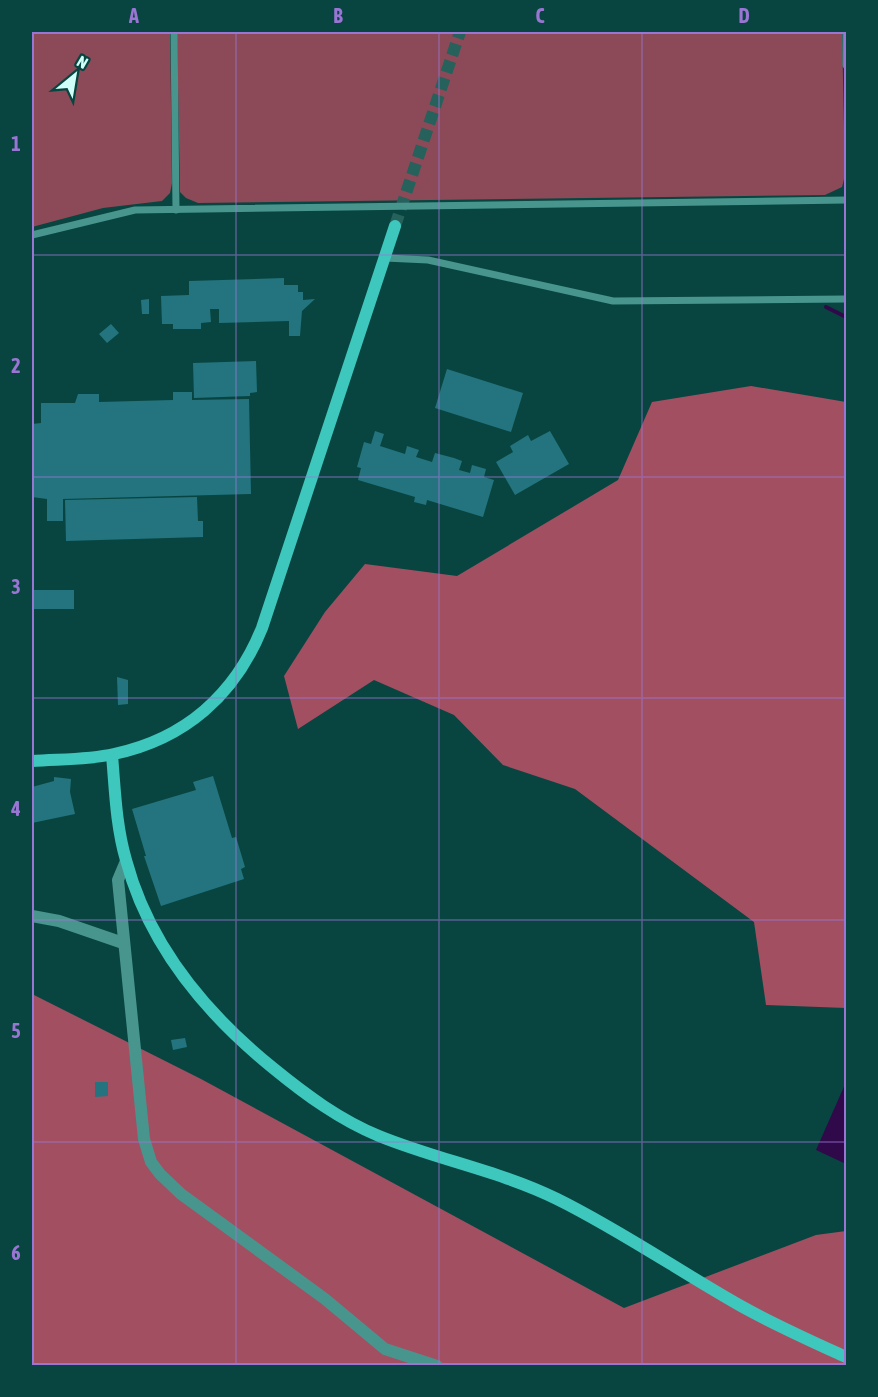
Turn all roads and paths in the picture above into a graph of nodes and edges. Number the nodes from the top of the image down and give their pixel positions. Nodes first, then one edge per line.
1 (174, 32) edge
2 (846, 32) edge
3 (846, 65) edge
4 (846, 200) edge
5 (176, 210) junction
6 (395, 226) tunnel mouth
7 (32, 235) edge
8 (385, 258) junction
9 (846, 299) edge
10 (112, 755) junction
11 (32, 761) edge
12 (126, 861) junction
13 (32, 916) edge
14 (123, 943) junction
15 (846, 1356) edge
16 (437, 1365) edge

1 - 5 lane
2 - 3 lane
4 - 5 lane
5 - 7 lane
6 - 8 street
8 - 9 lane
8 - 10 street
10 - 11 street
10 - 12 street
12 - 14 street
12 - 15 street
13 - 14 street
14 - 16 street

